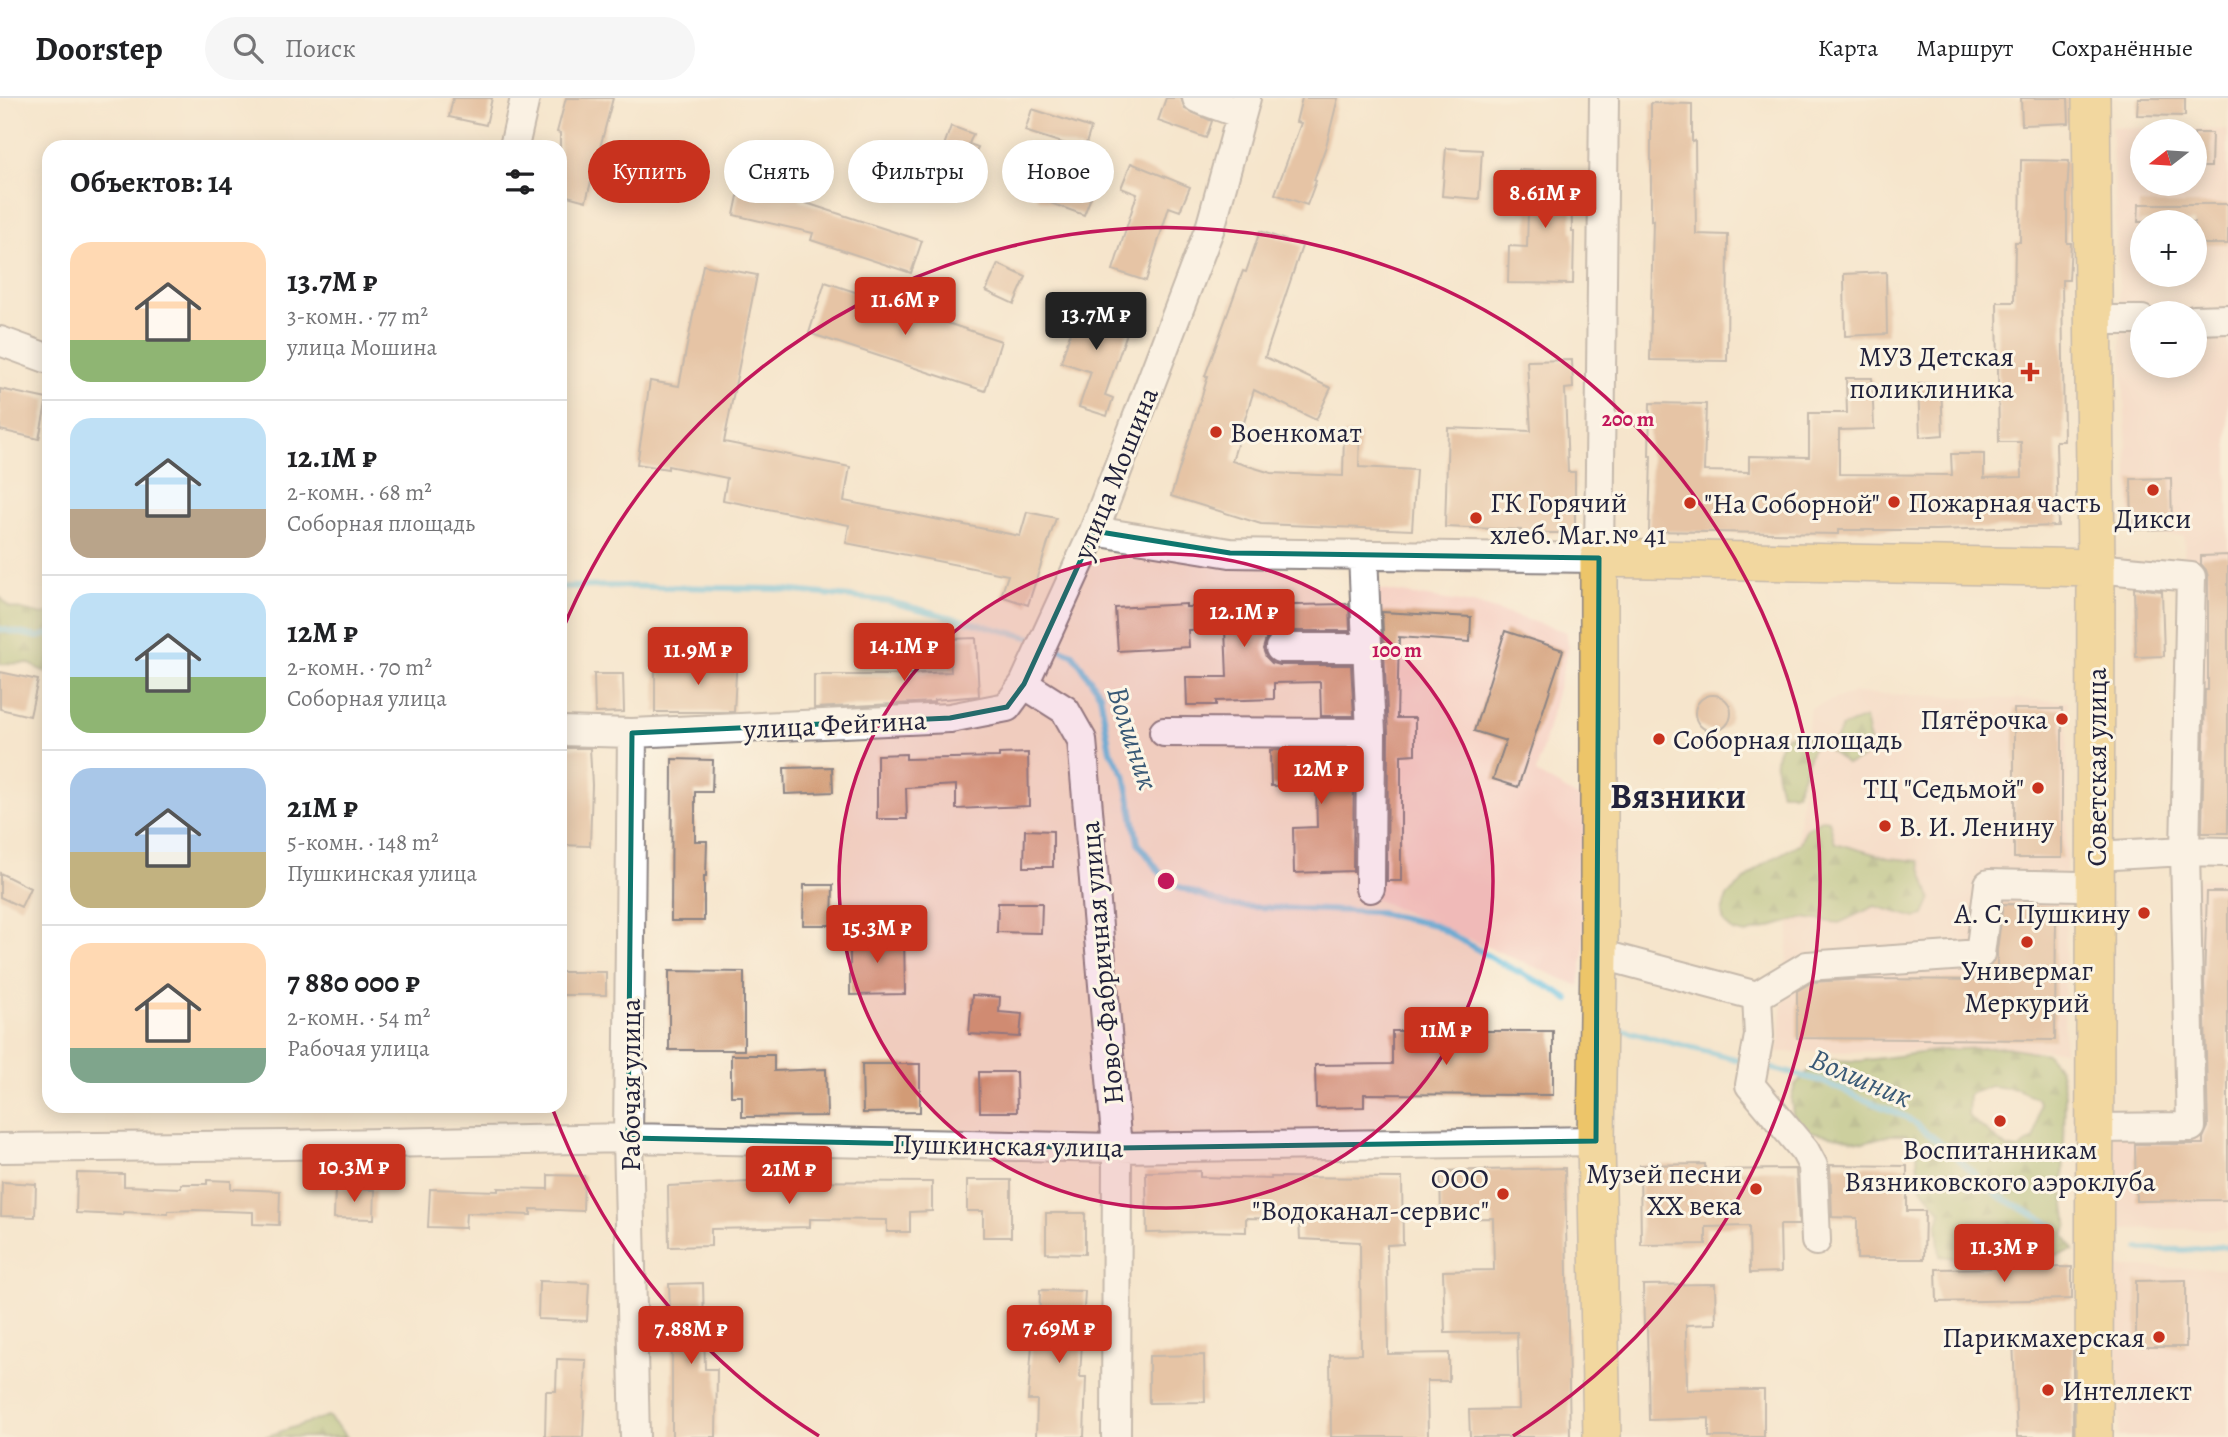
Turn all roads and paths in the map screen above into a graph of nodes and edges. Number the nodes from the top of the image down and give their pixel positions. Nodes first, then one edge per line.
1 (525, 98) edge
2 (1197, 98) edge
3 (1604, 98) edge
4 (2091, 98) edge
5 (1244, 106) edge
6 (515, 140) edge
7 (2228, 319) edge
8 (2093, 320) junction
9 (2130, 320) edge
10 (2207, 320) edge
11 (0, 341) edge
12 (42, 356) edge
13 (1094, 531) junction
14 (1363, 555) junction
15 (1599, 558) junction
16 (2096, 568) junction
17 (1280, 648) dead end
18 (1367, 648) junction
19 (1024, 684) junction
20 (567, 727) edge
21 (1164, 732) dead end
22 (632, 733) junction
23 (1371, 733) junction
24 (2185, 851) junction
25 (2228, 852) edge
26 (2087, 871) junction
27 (1370, 888) dead end
28 (1599, 954) junction
29 (1758, 996) junction
30 (2095, 1128) junction
31 (628, 1138) junction
32 (1596, 1141) junction
33 (0, 1148) edge
34 (1117, 1148) junction
35 (1816, 1241) dead end
36 (635, 1437) edge
37 (1116, 1437) edge
38 (1602, 1437) edge
39 (2094, 1437) edge

1 - 6 street
2 - 5 street
3 - 15 street
4 - 8 main road, Советская улица
5 - 13 street, улица Мошина
7 - 10 street
8 - 9 street
8 - 16 main road, Советская улица
11 - 12 street
13 - 14 street
13 - 19 street, улица Мошина
14 - 15 street
14 - 18 street
15 - 16 main road
15 - 28 main road
16 - 24 street
16 - 26 main road, Советская улица
17 - 18 street
18 - 23 street
19 - 22 street, улица Фейгина
19 - 34 street, Ново-Фабричная улица
20 - 22 street, улица Фейгина
21 - 23 street
22 - 31 street, Рабочая улица
23 - 27 street
24 - 25 street
24 - 26 street
24 - 30 street
26 - 29 street
26 - 30 main road, Советская улица
28 - 29 street
28 - 32 main road
29 - 35 street
30 - 39 main road, Советская улица
31 - 33 street, Пушкинская улица
31 - 34 street, Пушкинская улица
31 - 36 street, Рабочая улица
32 - 34 street, Пушкинская улица
32 - 38 main road
34 - 37 street, Ново-Фабричная улица

